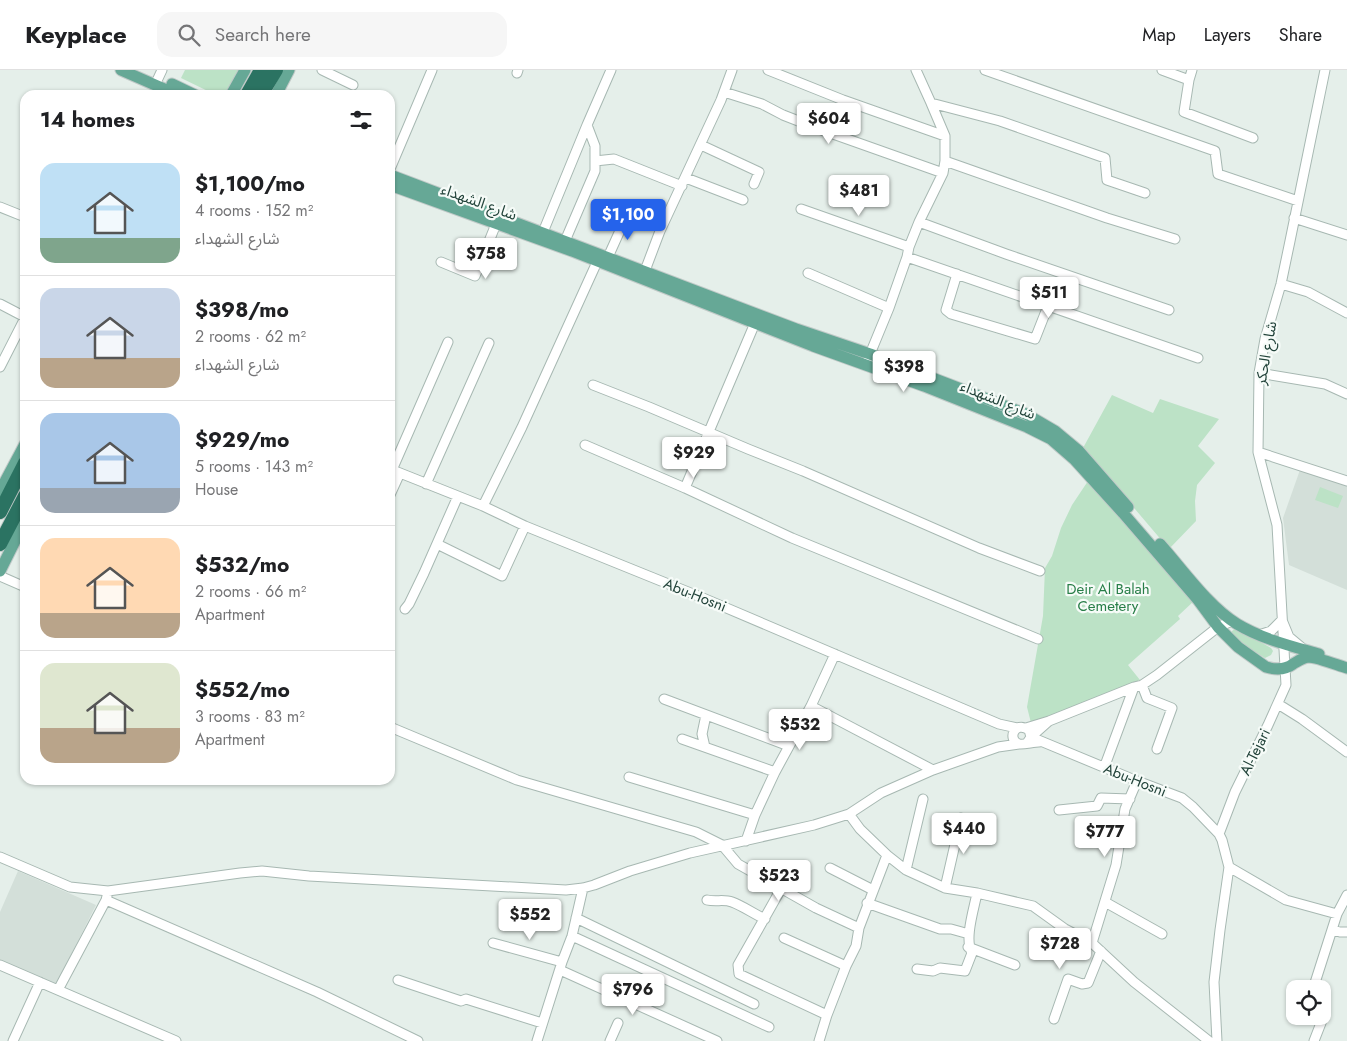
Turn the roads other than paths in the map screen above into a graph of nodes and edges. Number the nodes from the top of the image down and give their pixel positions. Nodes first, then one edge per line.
1 (122, 70) edge
2 (140, 70) edge
3 (245, 70) edge
4 (260, 70) edge
5 (276, 70) edge
6 (289, 70) edge
7 (322, 70) edge
8 (432, 70) edge
9 (611, 70) edge
10 (732, 70) edge
11 (768, 70) edge
12 (916, 70) edge
13 (985, 70) edge
14 (1162, 70) edge
15 (1192, 70) edge
16 (1325, 70) edge
17 (158, 78) edge
18 (1189, 80) junction
19 (354, 85) dead end
20 (172, 90) edge
21 (184, 90) edge
22 (234, 90) edge
23 (250, 90) edge
24 (264, 90) edge
25 (279, 90) edge
26 (724, 92) junction
27 (932, 103) junction
28 (587, 125) junction
29 (945, 136) junction
30 (1253, 138) dead end
31 (701, 144) junction
32 (395, 157) edge
33 (595, 161) junction
34 (945, 161) junction
35 (943, 173) junction
36 (395, 177) edge
37 (684, 182) junction
38 (754, 184) dead end
39 (395, 187) edge
40 (1146, 193) dead end
41 (742, 200) dead end
42 (1298, 201) junction
43 (0, 206) edge
44 (801, 209) dead end
45 (20, 215) edge
46 (627, 215) dead end
47 (1294, 218) junction
48 (919, 222) junction
49 (496, 224) junction
50 (1347, 235) edge
51 (542, 236) junction
52 (1176, 239) dead end
53 (565, 240) junction
54 (908, 252) junction
55 (603, 260) junction
56 (441, 262) dead end
57 (808, 273) dead end
58 (957, 274) junction
59 (643, 275) junction
60 (1281, 284) junction
61 (0, 304) edge
62 (1048, 306) junction
63 (890, 308) junction
64 (1169, 310) dead end
65 (1347, 313) edge
66 (20, 314) edge
67 (755, 323) junction
68 (20, 327) edge
69 (448, 342) dead end
70 (489, 343) dead end
71 (1198, 358) dead end
72 (868, 359) junction
73 (0, 367) edge
74 (1259, 373) junction
75 (593, 385) dead end
76 (1347, 394) edge
77 (708, 432) junction
78 (585, 445) dead end
79 (1258, 452) junction
80 (20, 453) edge
81 (395, 469) edge
82 (395, 471) edge
83 (20, 473) edge
84 (1347, 481) edge
85 (426, 484) junction
86 (685, 488) junction
87 (0, 491) edge
88 (458, 496) junction
89 (20, 506) edge
90 (483, 506) junction
91 (0, 512) edge
92 (525, 526) junction
93 (20, 532) edge
94 (0, 544) edge
95 (437, 544) junction
96 (0, 571) edge
97 (1040, 571) dead end
98 (0, 576) edge
99 (20, 585) edge
100 (405, 609) dead end
101 (1232, 620) junction
102 (1282, 620) junction
103 (1218, 627) junction
104 (1259, 635) junction
105 (1038, 639) dead end
106 (1283, 645) junction
107 (1307, 651) junction
108 (836, 654) junction
109 (1347, 663) edge
110 (1285, 668) junction
111 (1347, 668) edge
112 (1138, 686) junction
113 (664, 700) dead end
114 (1278, 704) junction
115 (811, 706) junction
116 (706, 715) junction
117 (1049, 721) junction
118 (395, 729) edge
119 (1019, 730) junction
120 (682, 738) dead end
121 (1025, 741) junction
122 (788, 746) junction
123 (705, 747) junction
124 (998, 747) junction
125 (1157, 749) dead end
126 (1347, 752) edge
127 (1104, 768) junction
128 (933, 770) junction
129 (775, 772) junction
130 (629, 777) dead end
131 (1137, 781) junction
132 (923, 799) dead end
133 (1130, 799) junction
134 (1059, 810) dead end
135 (755, 814) junction
136 (849, 814) junction
137 (961, 818) dead end
138 (1219, 834) junction
139 (746, 841) junction
140 (722, 845) junction
141 (887, 855) junction
142 (0, 857) edge
143 (1229, 867) junction
144 (830, 868) dead end
145 (906, 870) junction
146 (583, 888) junction
147 (945, 888) junction
148 (781, 889) junction
149 (873, 890) junction
150 (977, 893) junction
151 (107, 896) junction
152 (1347, 896) edge
153 (707, 900) dead end
154 (1105, 902) junction
155 (867, 904) junction
156 (1337, 914) junction
157 (576, 918) junction
158 (765, 919) junction
159 (859, 928) junction
160 (1333, 930) junction
161 (1347, 932) edge
162 (969, 934) junction
163 (1162, 934) dead end
164 (572, 936) junction
165 (784, 938) dead end
166 (493, 943) dead end
167 (1092, 943) junction
168 (968, 947) junction
169 (1101, 951) junction
170 (0, 965) edge
171 (1015, 965) dead end
172 (561, 966) junction
173 (846, 966) junction
174 (917, 968) dead end
175 (398, 980) dead end
176 (1316, 980) edge
177 (40, 982) junction
178 (58, 990) junction
179 (754, 1004) dead end
180 (827, 1015) junction
181 (1054, 1019) dead end
182 (618, 1022) dead end
183 (542, 1023) junction
184 (1320, 1025) edge
185 (769, 1026) dead end
186 (822, 1040) edge
187 (13, 1041) edge
188 (176, 1041) edge
189 (418, 1041) edge
190 (536, 1041) edge
191 (610, 1041) edge
192 (717, 1041) edge
193 (1209, 1041) edge
194 (1217, 1041) edge
195 (1314, 1041) edge

1 - 17 main road
2 - 17 main road
3 - 22 main road
4 - 23 highway
5 - 24 highway
6 - 25 main road
7 - 19 street
8 - 32 street
9 - 28 street
10 - 26 street
11 - 29 street
12 - 27 street
13 - 42 street
14 - 18 street
15 - 18 street
16 - 42 street, شارع الحكر
17 - 20 main road
17 - 21 main road
18 - 30 street
26 - 31 street
26 - 35 street
27 - 29 street
27 - 40 street
28 - 33 street
28 - 51 street
29 - 34 street
31 - 37 street
31 - 38 street
33 - 37 street
33 - 53 street
34 - 35 street
34 - 52 street
35 - 48 street
36 - 51 main road, شارع الشهداء
37 - 41 street
37 - 59 street
39 - 49 main road, شارع الشهداء
42 - 47 street, شارع الحكر
43 - 45 street
44 - 54 street
46 - 55 street
47 - 50 street
47 - 60 street, شارع الحكر
48 - 54 street
48 - 64 street
49 - 51 main road, شارع الشهداء
49 - 56 street
51 - 53 main road, شارع الشهداء
51 - 55 main road, شارع الشهداء
53 - 55 main road, شارع الشهداء
54 - 58 street
54 - 63 street
55 - 59 main road, شارع الشهداء
55 - 90 street
57 - 63 street
58 - 62 street
58 - 62 street
59 - 67 main road, شارع الشهداء
59 - 72 main road, شارع الشهداء
60 - 65 street
60 - 74 street, شارع الحكر
61 - 66 street
62 - 71 street
63 - 72 street
67 - 72 main road, شارع الشهداء
67 - 77 street
68 - 73 street
69 - 81 street
70 - 85 street
72 - 101 main road, شارع الشهداء
72 - 103 main road, شارع الشهداء
74 - 76 street
74 - 79 street, شارع الحكر
75 - 77 street
77 - 86 street
77 - 97 street
78 - 86 street
79 - 84 street
79 - 102 street, شارع الحكر
80 - 87 main road
82 - 85 street, Abu-Hosni
83 - 91 highway
85 - 88 street, Abu-Hosni
86 - 105 street
88 - 90 street, Abu-Hosni
88 - 95 street
89 - 94 highway
90 - 92 street, Abu-Hosni
92 - 95 street
92 - 108 street, Abu-Hosni
93 - 96 main road
95 - 100 street
98 - 99 street
101 - 103 street
101 - 104 main road, شارع الشهداء
102 - 104 street
102 - 106 street, شارع الحكر
102 - 107 street
103 - 110 main road, شارع الشهداء
103 - 112 street
104 - 106 main road, شارع الشهداء
106 - 107 main road, شارع الشهداء
106 - 110 street, شارع الحكر
107 - 109 main road, شارع الشهداء
108 - 115 street
108 - 119 street, Abu-Hosni
110 - 111 main road
110 - 114 street, Al-Tejari
112 - 117 street
112 - 125 street
112 - 127 street
113 - 116 street
114 - 126 street
114 - 138 street, Al-Tejari
115 - 122 street
115 - 128 street
116 - 122 street
116 - 123 street
117 - 119 street
117 - 121 street
118 - 140 street
119 - 121 street
119 - 121 street
119 - 124 street
120 - 123 street
121 - 124 street
121 - 127 street, Abu-Hosni
122 - 129 street
123 - 129 street
124 - 128 street
127 - 131 street, Abu-Hosni
128 - 136 street
129 - 135 street
130 - 135 street
131 - 133 street
131 - 138 street, Abu-Hosni
132 - 145 street
133 - 134 street
133 - 154 street
135 - 139 street
136 - 139 street
136 - 141 street
137 - 147 street
138 - 143 street
139 - 140 street
140 - 146 street
140 - 148 street
141 - 145 street
141 - 149 street
142 - 151 street
143 - 156 street
143 - 194 street
144 - 149 street
145 - 147 street
146 - 151 street
146 - 157 street
147 - 150 street
148 - 158 street
148 - 159 street
149 - 155 street
150 - 162 street
150 - 167 street
151 - 178 street
151 - 189 street
152 - 156 street
153 - 158 street
154 - 163 street
154 - 167 street
155 - 159 street
155 - 162 street
156 - 160 street
157 - 164 street
157 - 179 street
158 - 180 street
159 - 173 street
160 - 161 street
160 - 176 street
162 - 168 street
164 - 172 street
164 - 185 street
165 - 173 street
166 - 172 street
167 - 169 street
168 - 171 street
168 - 174 street
169 - 181 street
169 - 193 street
170 - 177 street
172 - 183 street
172 - 192 street
173 - 180 street
175 - 183 street
177 - 178 street
177 - 187 street
178 - 188 street
180 - 186 street
182 - 191 street
183 - 190 street
184 - 195 street

